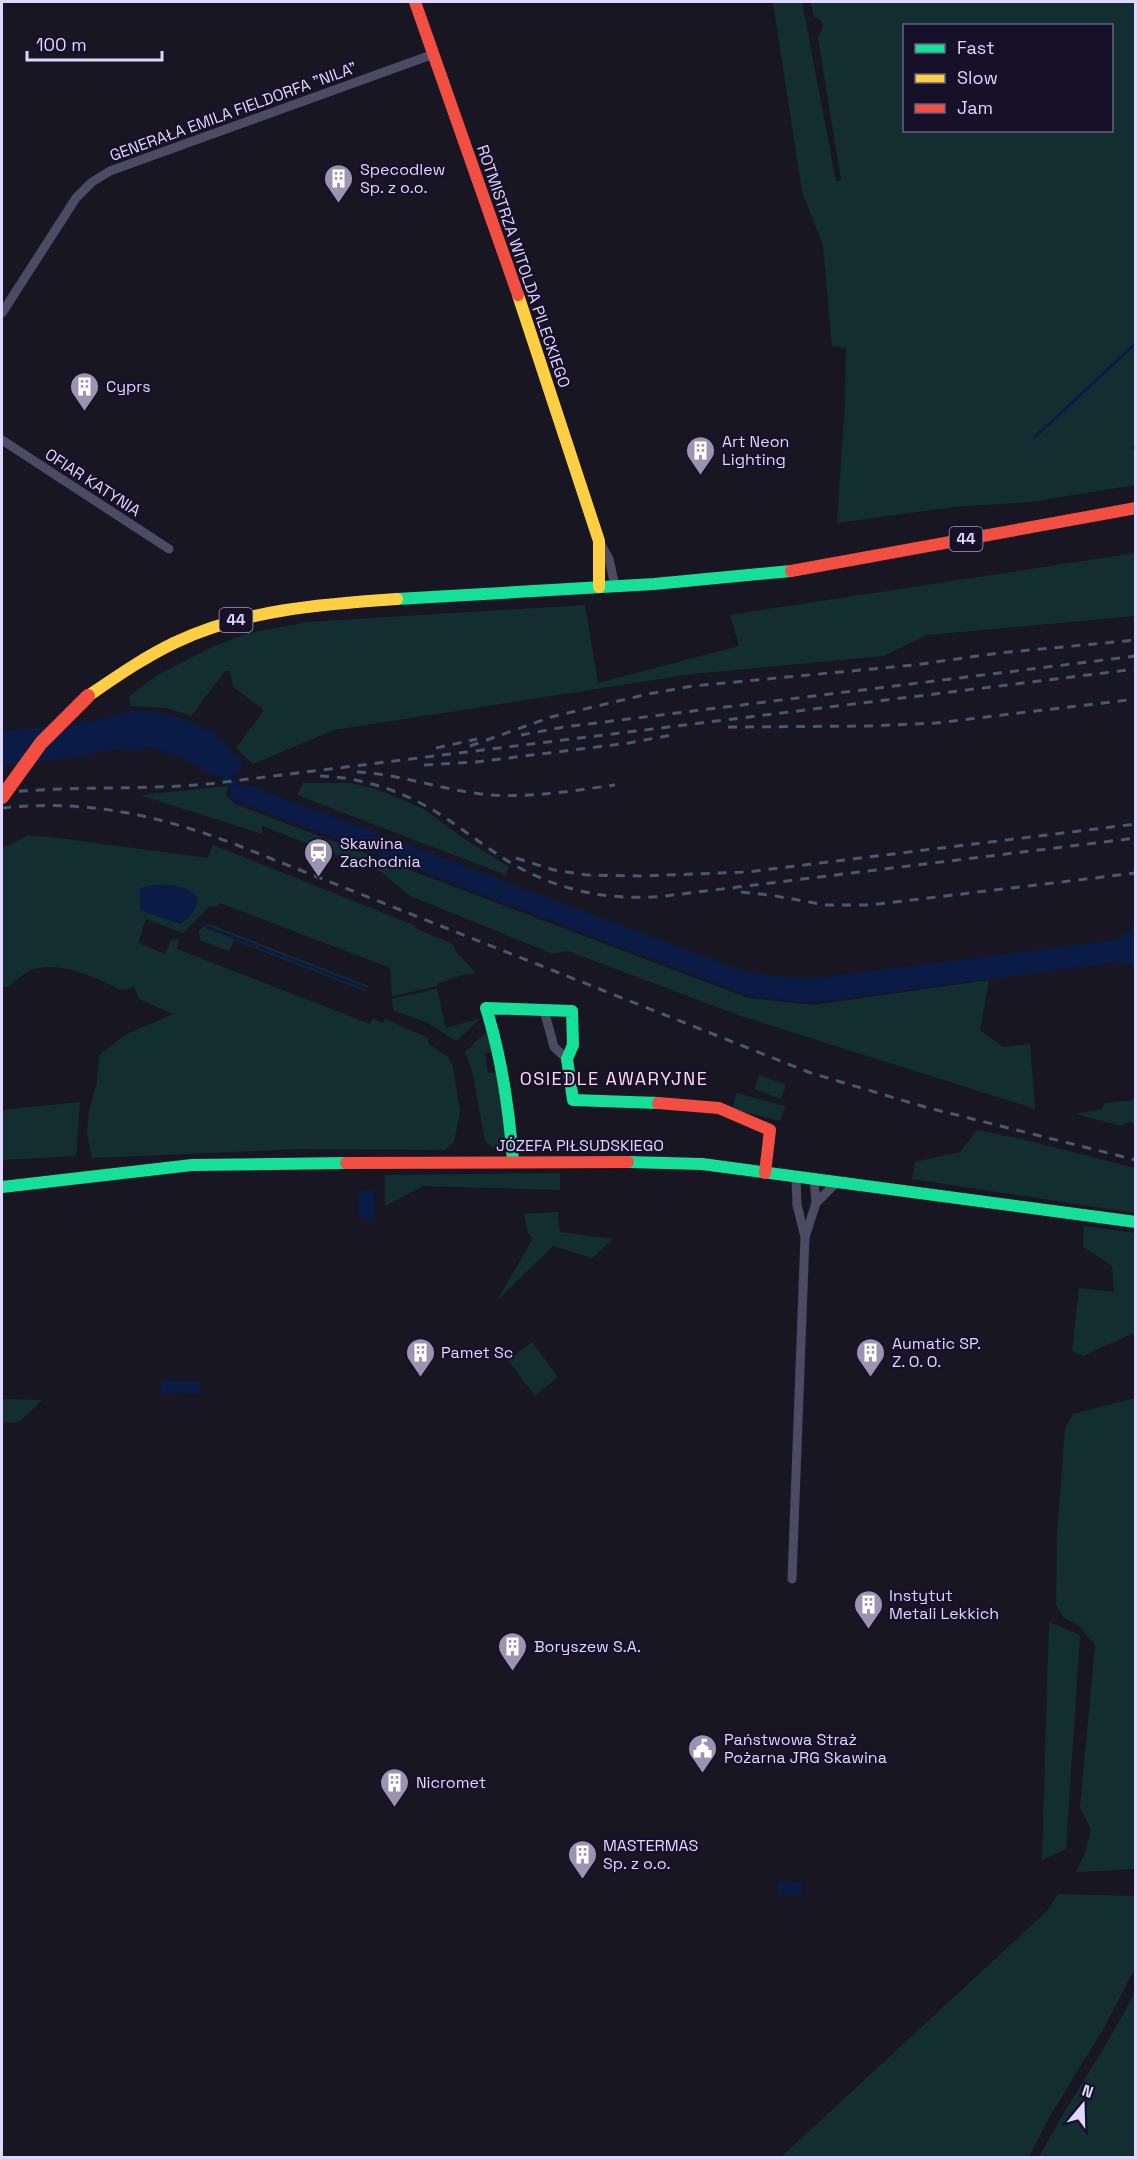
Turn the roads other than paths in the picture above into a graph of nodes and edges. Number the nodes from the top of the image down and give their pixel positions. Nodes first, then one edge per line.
1 (415, 2) edge
2 (434, 54) junction
3 (2, 313) edge
4 (2, 440) edge
5 (1136, 508) edge
6 (599, 541) junction
7 (169, 549) dead end
8 (615, 586) junction
9 (599, 587) junction
10 (2, 797) edge
11 (544, 1010) junction
12 (567, 1059) junction
13 (513, 1161) junction
14 (765, 1173) junction
15 (796, 1177) junction
16 (814, 1179) junction
17 (837, 1182) junction
18 (22, 1186) junction
19 (2, 1187) edge
20 (2, 1195) edge
21 (816, 1203) junction
22 (1136, 1222) edge
23 (805, 1237) junction
24 (792, 1579) dead end

1 - 2 main road, ROTMISTRZA WITOLDA PILECKIEGO
2 - 3 street, GENERAŁA EMILA FIELDORFA "NILA"
2 - 6 main road, ROTMISTRZA WITOLDA PILECKIEGO
4 - 7 street, OFIAR KATYNIA
5 - 8 main road, 44
6 - 8 street, ROTMISTRZA WITOLDA PILECKIEGO
6 - 9 main road, ROTMISTRZA WITOLDA PILECKIEGO
8 - 9 main road, 44
9 - 10 main road, 44, bridge
11 - 12 street
11 - 12 main road
11 - 13 main road
12 - 14 main road
13 - 14 main road, JÓZEFA PIŁSUDSKIEGO
13 - 18 main road, JÓZEFA PIŁSUDSKIEGO
14 - 15 main road, JÓZEFA PIŁSUDSKIEGO
15 - 16 main road, JÓZEFA PIŁSUDSKIEGO
15 - 23 street
16 - 17 main road, JÓZEFA PIŁSUDSKIEGO
16 - 21 street
17 - 21 street
17 - 22 main road, JÓZEFA PIŁSUDSKIEGO
18 - 19 main road, JÓZEFA PIŁSUDSKIEGO
18 - 20 main road, JÓZEFA PIŁSUDSKIEGO
21 - 23 street
23 - 24 street

